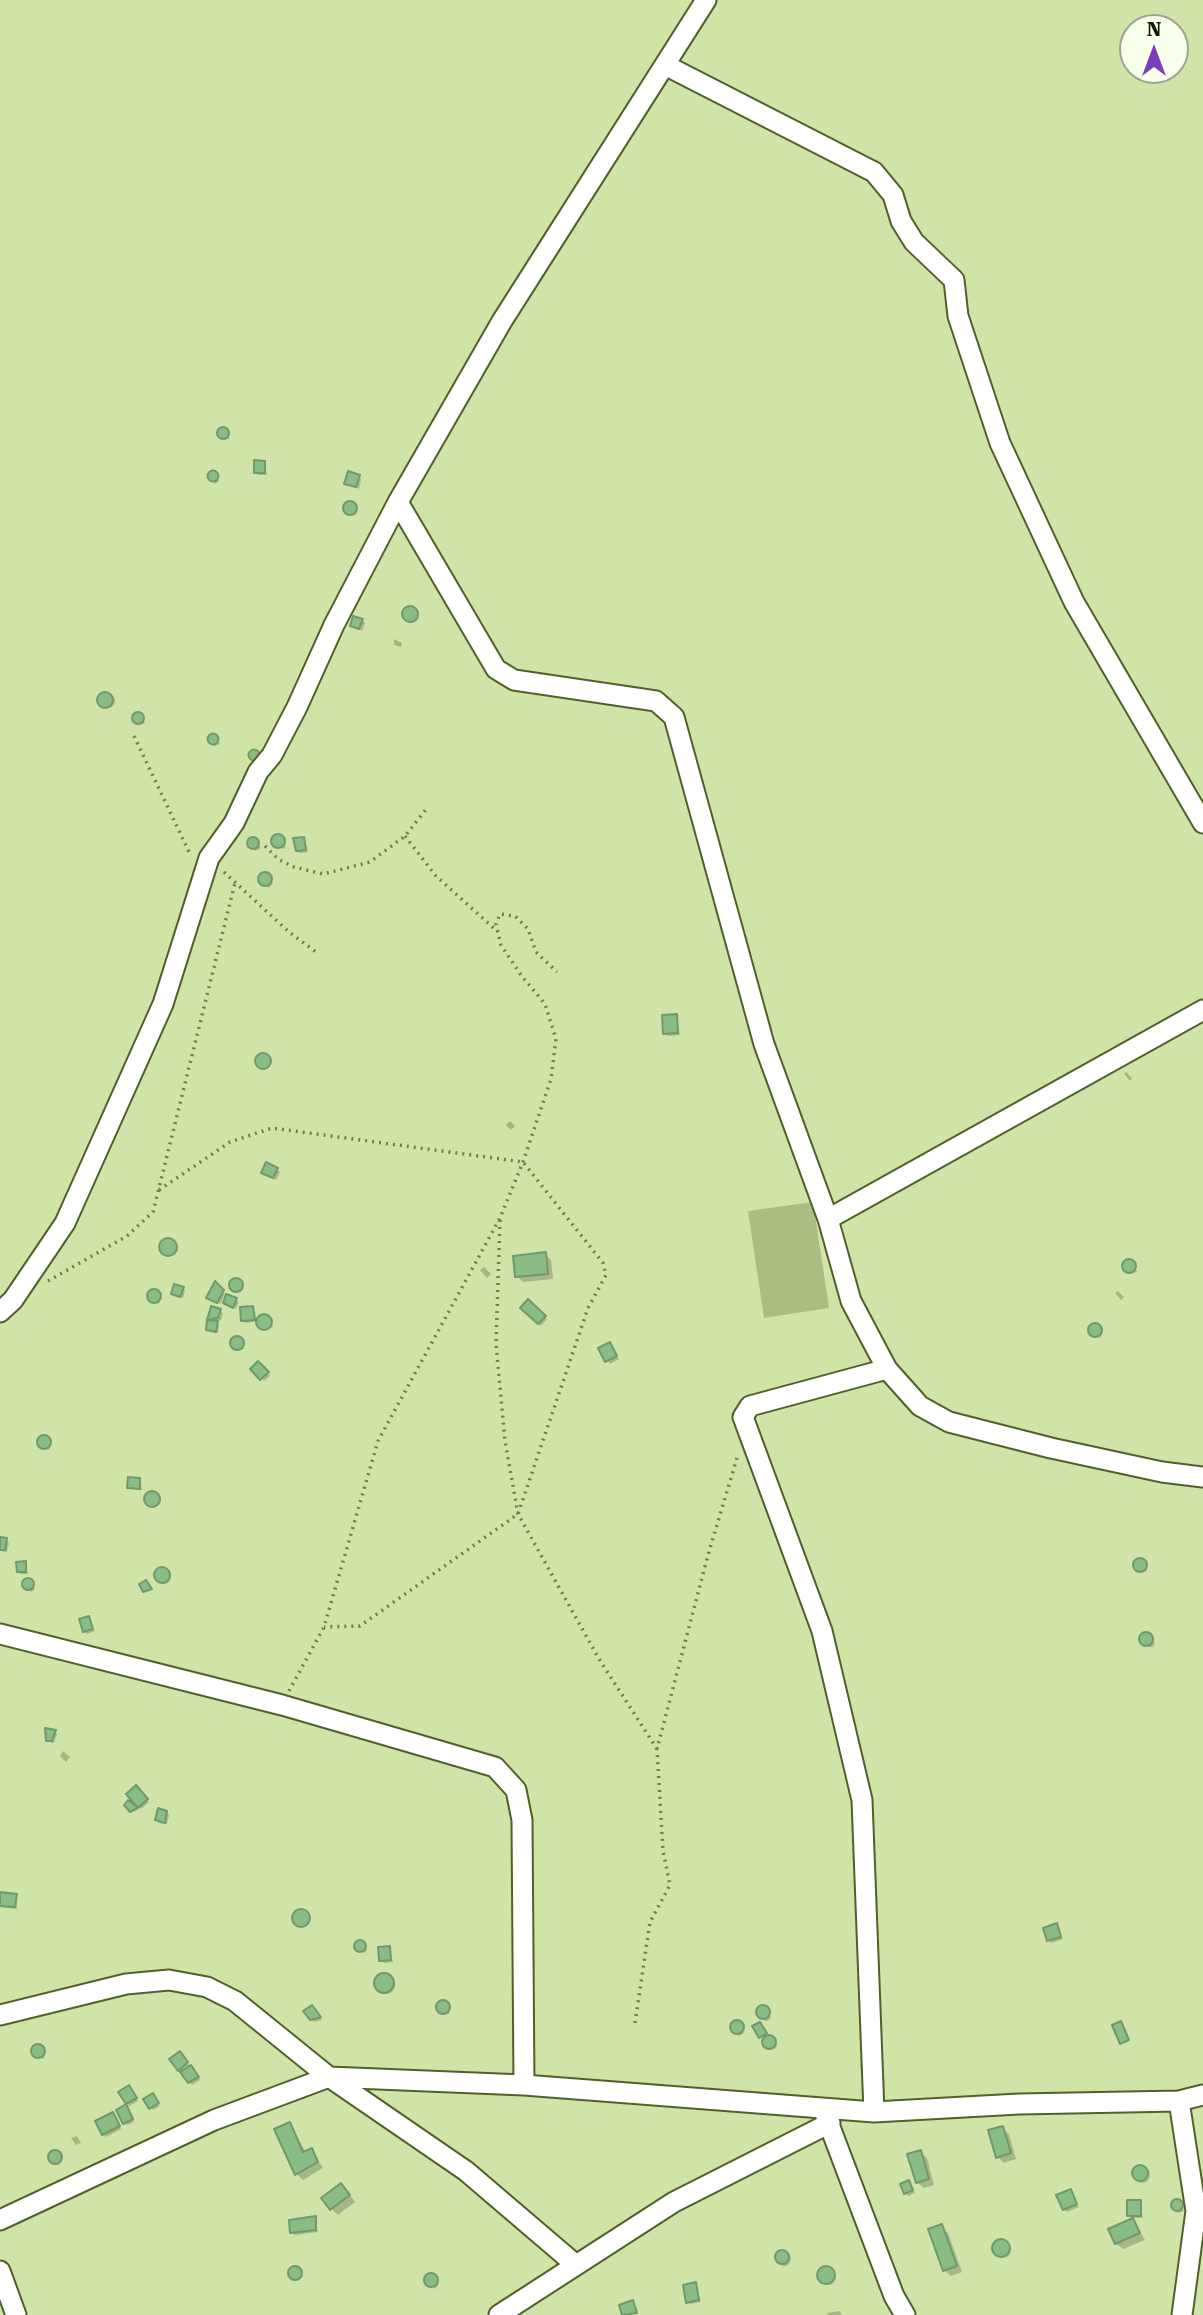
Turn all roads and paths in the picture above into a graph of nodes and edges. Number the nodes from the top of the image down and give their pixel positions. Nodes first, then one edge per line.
1 (706, 0) edge
2 (664, 65) junction
3 (398, 502) junction
4 (134, 736) dead end
5 (427, 808) dead end
6 (1203, 823) edge
7 (405, 836) junction
8 (265, 846) dead end
9 (209, 858) junction
10 (202, 880) junction
11 (235, 883) junction
12 (498, 932) junction
13 (316, 952) dead end
14 (557, 972) dead end
15 (1203, 1010) edge
16 (523, 1162) junction
17 (159, 1189) junction
18 (500, 1218) junction
19 (828, 1219) junction
20 (46, 1282) dead end
21 (0, 1312) edge
22 (887, 1369) junction
23 (746, 1429) junction
24 (1203, 1477) edge
25 (518, 1514) junction
26 (324, 1627) junction
27 (0, 1634) edge
28 (282, 1705) junction
29 (657, 1749) junction
30 (0, 2015) edge
31 (635, 2022) dead end
32 (329, 2077) junction
33 (524, 2085) junction
34 (1203, 2095) edge
35 (1179, 2101) junction
36 (874, 2112) junction
37 (827, 2116) junction
38 (0, 2220) edge
39 (576, 2265) junction
40 (0, 2271) edge
41 (16, 2315) edge
42 (499, 2315) edge
43 (905, 2315) edge
44 (1182, 2315) edge

1 - 2 street
2 - 3 street
2 - 6 street
3 - 9 street
3 - 19 street
4 - 10 path
5 - 7 path
7 - 8 path
7 - 12 path
9 - 10 street
9 - 11 path
10 - 21 street
11 - 13 path
11 - 17 path
12 - 14 path
12 - 16 path
15 - 19 street
16 - 17 path
16 - 18 path
16 - 25 path
17 - 20 path
18 - 25 path
18 - 26 path
19 - 22 street
22 - 23 street
22 - 24 street
23 - 29 path
23 - 36 street
25 - 26 path
25 - 29 path
26 - 28 path
27 - 28 street
28 - 33 street
29 - 31 path
30 - 32 street
32 - 33 street
32 - 38 street
32 - 39 street
33 - 37 street
34 - 35 street
35 - 36 street
35 - 44 street
36 - 37 street
37 - 39 street
37 - 43 street
39 - 42 street
40 - 41 street

